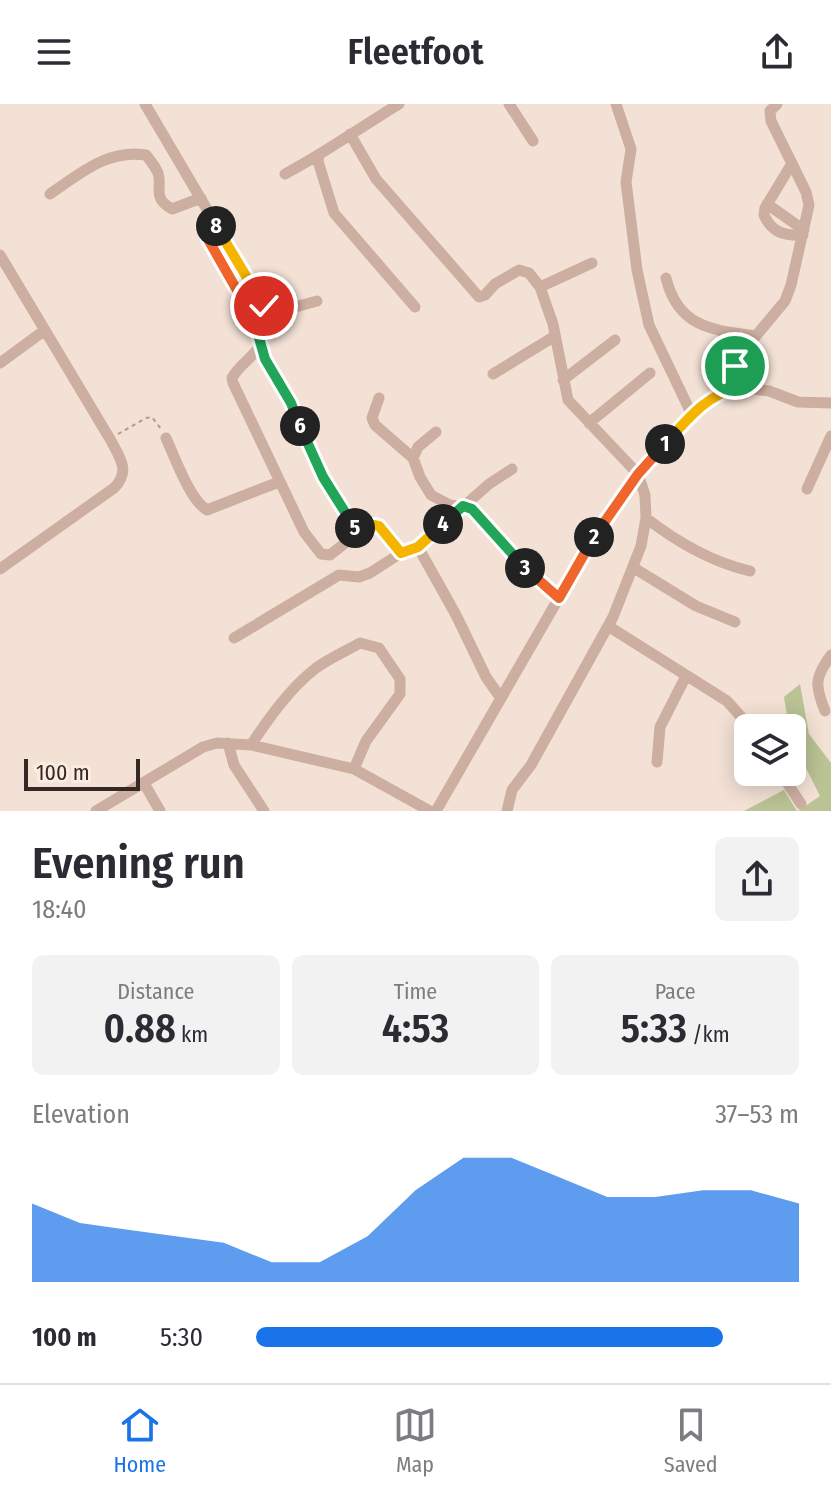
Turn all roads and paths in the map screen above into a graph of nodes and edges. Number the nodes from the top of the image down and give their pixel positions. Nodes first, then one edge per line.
1 (145, 104) edge
2 (399, 104) edge
3 (509, 104) edge
4 (616, 104) edge
5 (777, 104) edge
6 (350, 134) junction
7 (533, 141) dead end
8 (319, 156) junction
9 (791, 165) junction
10 (285, 174) dead end
11 (50, 194) dead end
12 (201, 198) junction
13 (214, 223) junction
14 (803, 233) junction
15 (0, 255) edge
16 (592, 263) dead end
17 (666, 278) dead end
18 (540, 287) junction
19 (317, 301) dead end
20 (415, 307) dead end
21 (45, 330) junction
22 (555, 336) junction
23 (756, 336) junction
24 (615, 340) dead end
25 (260, 346) junction
26 (0, 363) edge
27 (650, 373) dead end
28 (493, 374) dead end
29 (563, 380) junction
30 (739, 387) junction
31 (379, 398) dead end
32 (831, 403) edge
33 (692, 415) junction
34 (589, 423) junction
35 (436, 432) dead end
36 (831, 436) edge
37 (166, 438) joint
38 (110, 439) junction
39 (413, 458) junction
40 (512, 469) dead end
41 (638, 474) junction
42 (279, 482) junction
43 (807, 489) dead end
44 (463, 506) junction
45 (646, 518) junction
46 (359, 534) junction
47 (418, 547) junction
48 (401, 553) junction
49 (634, 568) junction
50 (0, 569) edge
51 (750, 571) dead end
52 (559, 598) junction
53 (735, 622) dead end
54 (608, 626) junction
55 (234, 638) dead end
56 (831, 655) edge
57 (686, 676) junction
58 (500, 697) junction
59 (825, 711) dead end
60 (739, 714) edge
61 (228, 743) junction
62 (251, 745) junction
63 (657, 762) dead end
64 (354, 769) junction
65 (144, 783) junction
66 (789, 786) edge
67 (801, 804) dead end
68 (96, 811) edge
69 (160, 811) edge
70 (264, 811) edge
71 (430, 811) edge
72 (436, 811) edge
73 (507, 811) edge

1 - 12 street
2 - 6 street
3 - 7 street
4 - 33 street
5 - 9 street
6 - 8 street
6 - 18 street
8 - 10 street
8 - 20 street
9 - 14 street
9 - 14 street
11 - 12 street
12 - 13 street
13 - 19 street
13 - 25 street
14 - 23 street
15 - 21 street
16 - 18 street
17 - 23 street
18 - 22 street
21 - 26 street
21 - 38 street
22 - 28 street
22 - 29 street
23 - 30 street
24 - 29 street
25 - 42 street
25 - 46 street
27 - 34 street
29 - 34 street
30 - 32 street
30 - 33 street
31 - 39 street
33 - 41 street
34 - 41 street
35 - 39 street
36 - 43 street
37 - 38 path
37 - 42 street
38 - 50 street
39 - 44 street
40 - 44 street
41 - 45 street
41 - 52 street
42 - 46 street
44 - 47 street
44 - 52 street
45 - 49 street
45 - 51 street
46 - 48 street
47 - 48 street
47 - 58 street
48 - 55 street
49 - 53 street
49 - 54 street
52 - 58 street
54 - 57 street
54 - 73 street
56 - 59 street
57 - 60 street
57 - 63 street
58 - 72 street
61 - 62 street
61 - 65 street
61 - 70 street
62 - 64 street
62 - 64 street
64 - 71 street
65 - 68 street
65 - 69 street
66 - 67 street

